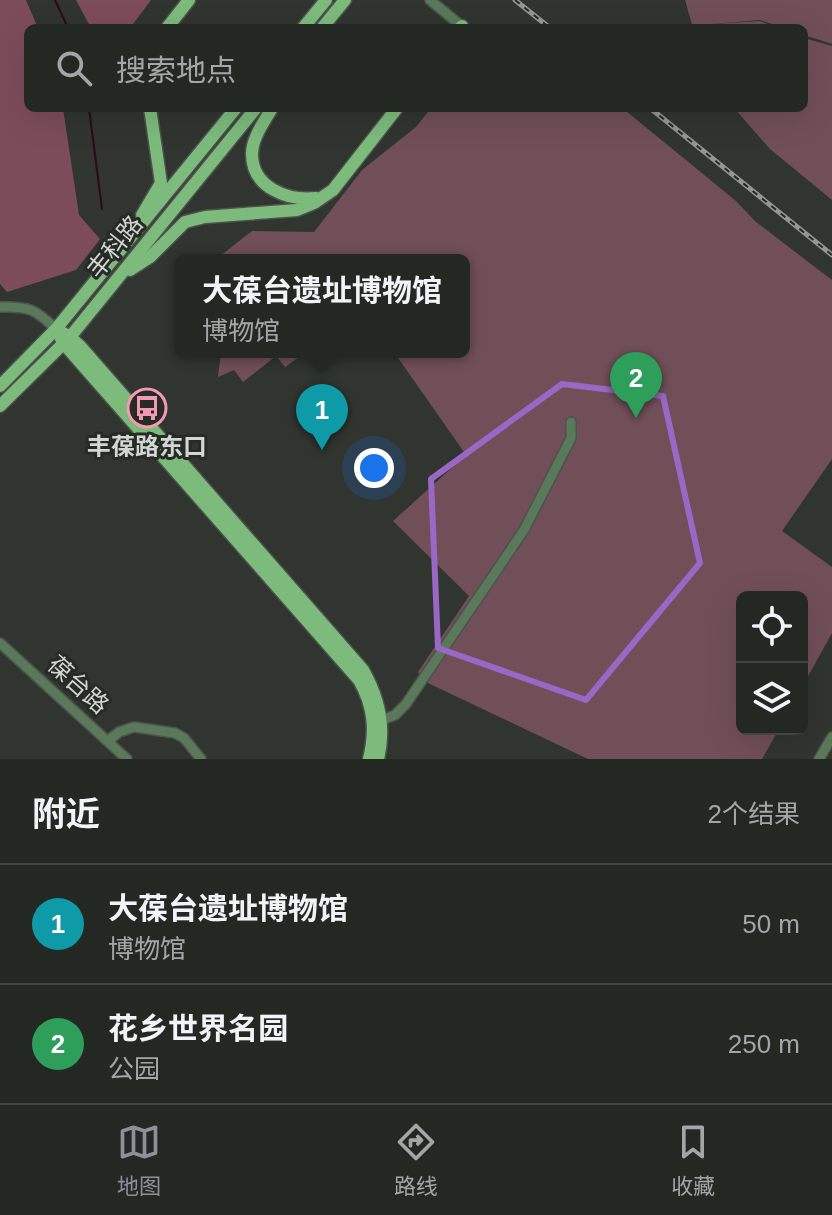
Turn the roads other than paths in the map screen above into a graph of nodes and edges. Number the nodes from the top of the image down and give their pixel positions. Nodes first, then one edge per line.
1 (189, 0) edge
2 (326, 0) edge
3 (345, 0) edge
4 (430, 0) edge
5 (170, 24) edge
6 (306, 24) edge
7 (325, 24) edge
8 (458, 24) edge
9 (151, 112) edge
10 (233, 112) edge
11 (253, 112) edge
12 (270, 112) edge
13 (394, 112) edge
14 (333, 190) junction
15 (126, 244) junction
16 (117, 279) junction
17 (0, 307) edge
18 (56, 329) junction
19 (67, 340) junction
20 (0, 386) edge
21 (20, 386) junction
22 (0, 406) edge
23 (0, 414) edge
24 (571, 422) dead end
25 (0, 643) edge
26 (378, 722) junction
27 (832, 737) edge
28 (108, 741) junction
29 (127, 759) edge
30 (201, 759) edge
31 (369, 759) edge
32 (378, 759) edge
33 (819, 759) edge

1 - 5 main road
2 - 6 main road
3 - 7 main road
4 - 8 street
9 - 15 main road
10 - 15 main road, 丰科路
11 - 16 main road, 丰科路
12 - 14 main road
13 - 14 main road
14 - 16 main road
15 - 18 main road, 丰科路
16 - 19 main road, 丰科路
17 - 18 street
18 - 19 main road
18 - 20 main road, 丰科路
19 - 21 main road, 丰科路
19 - 26 main road
21 - 22 main road, 丰科路
21 - 23 street
24 - 26 street
25 - 28 street, 葆台路
26 - 31 main road
26 - 32 main road
27 - 33 street
28 - 29 street, 葆台路
28 - 30 street

